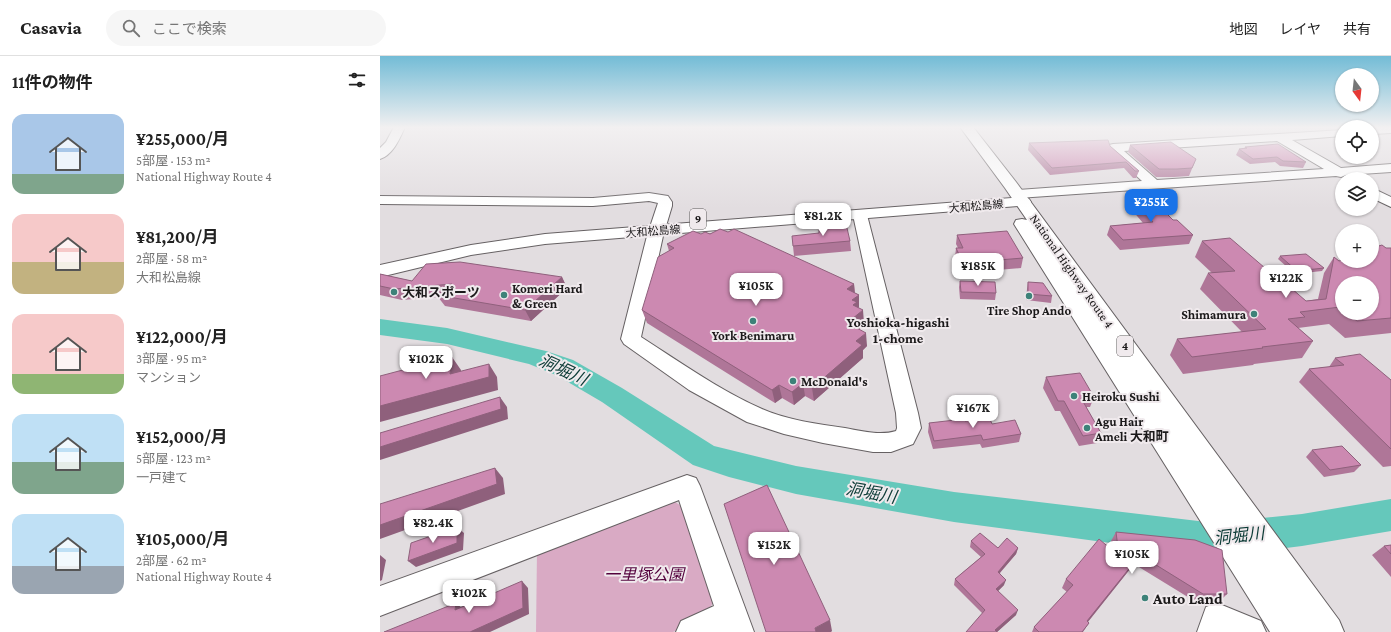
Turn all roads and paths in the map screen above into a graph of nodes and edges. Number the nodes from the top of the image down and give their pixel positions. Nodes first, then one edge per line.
1 (975, 154) edge
2 (984, 154) edge
3 (1120, 154) edge
4 (1307, 154) edge
5 (1391, 168) edge
6 (1335, 172) edge
7 (1373, 172) edge
8 (1391, 175) edge
9 (1379, 176) edge
10 (1335, 178) edge
11 (1335, 179) edge
12 (1154, 185) junction
13 (1379, 196) edge
14 (1013, 198) junction
15 (380, 200) edge
16 (1391, 203) edge
17 (860, 215) junction
18 (658, 226) junction
19 (380, 263) edge
20 (380, 271) edge
21 (380, 601) edge
22 (734, 623) edge
23 (692, 632) edge
24 (1213, 632) edge
25 (1250, 632) edge
26 (1290, 632) edge
27 (1327, 632) edge

1 - 14 main road, National Highway Route 4 / 4
2 - 14 main road, National Highway Route 4 / 4
3 - 12 street
4 - 6 street
5 - 7 street
8 - 9 street
10 - 12 street
11 - 14 street
12 - 14 street
13 - 16 street
14 - 17 main road, 大和松島線 / 9
14 - 18 main road, 大和松島線 / 9
14 - 26 main road, National Highway Route 4 / 4
14 - 27 main road, National Highway Route 4 / 4
15 - 18 street
17 - 18 main road, 大和松島線 / 9
17 - 18 street
18 - 19 main road, 大和松島線 / 9
18 - 20 main road, 大和松島線 / 9
21 - 22 street
22 - 23 street
24 - 25 street

